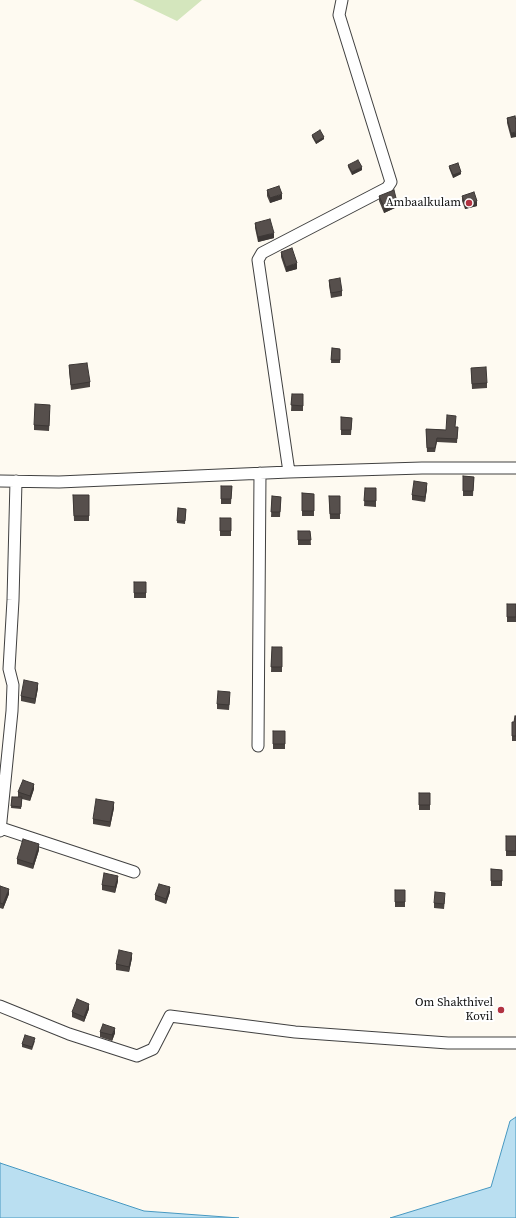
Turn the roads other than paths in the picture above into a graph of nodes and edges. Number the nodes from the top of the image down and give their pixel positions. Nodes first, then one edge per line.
1 (342, 0) edge
2 (516, 468) edge
3 (289, 472) junction
4 (260, 473) junction
5 (0, 481) edge
6 (16, 481) junction
7 (258, 746) dead end
8 (0, 829) edge
9 (134, 872) dead end
10 (0, 1006) edge
11 (516, 1043) edge

1 - 3 street
2 - 3 street
3 - 4 street
4 - 6 street
4 - 7 street
5 - 6 street
6 - 8 street
8 - 9 street
10 - 11 street

